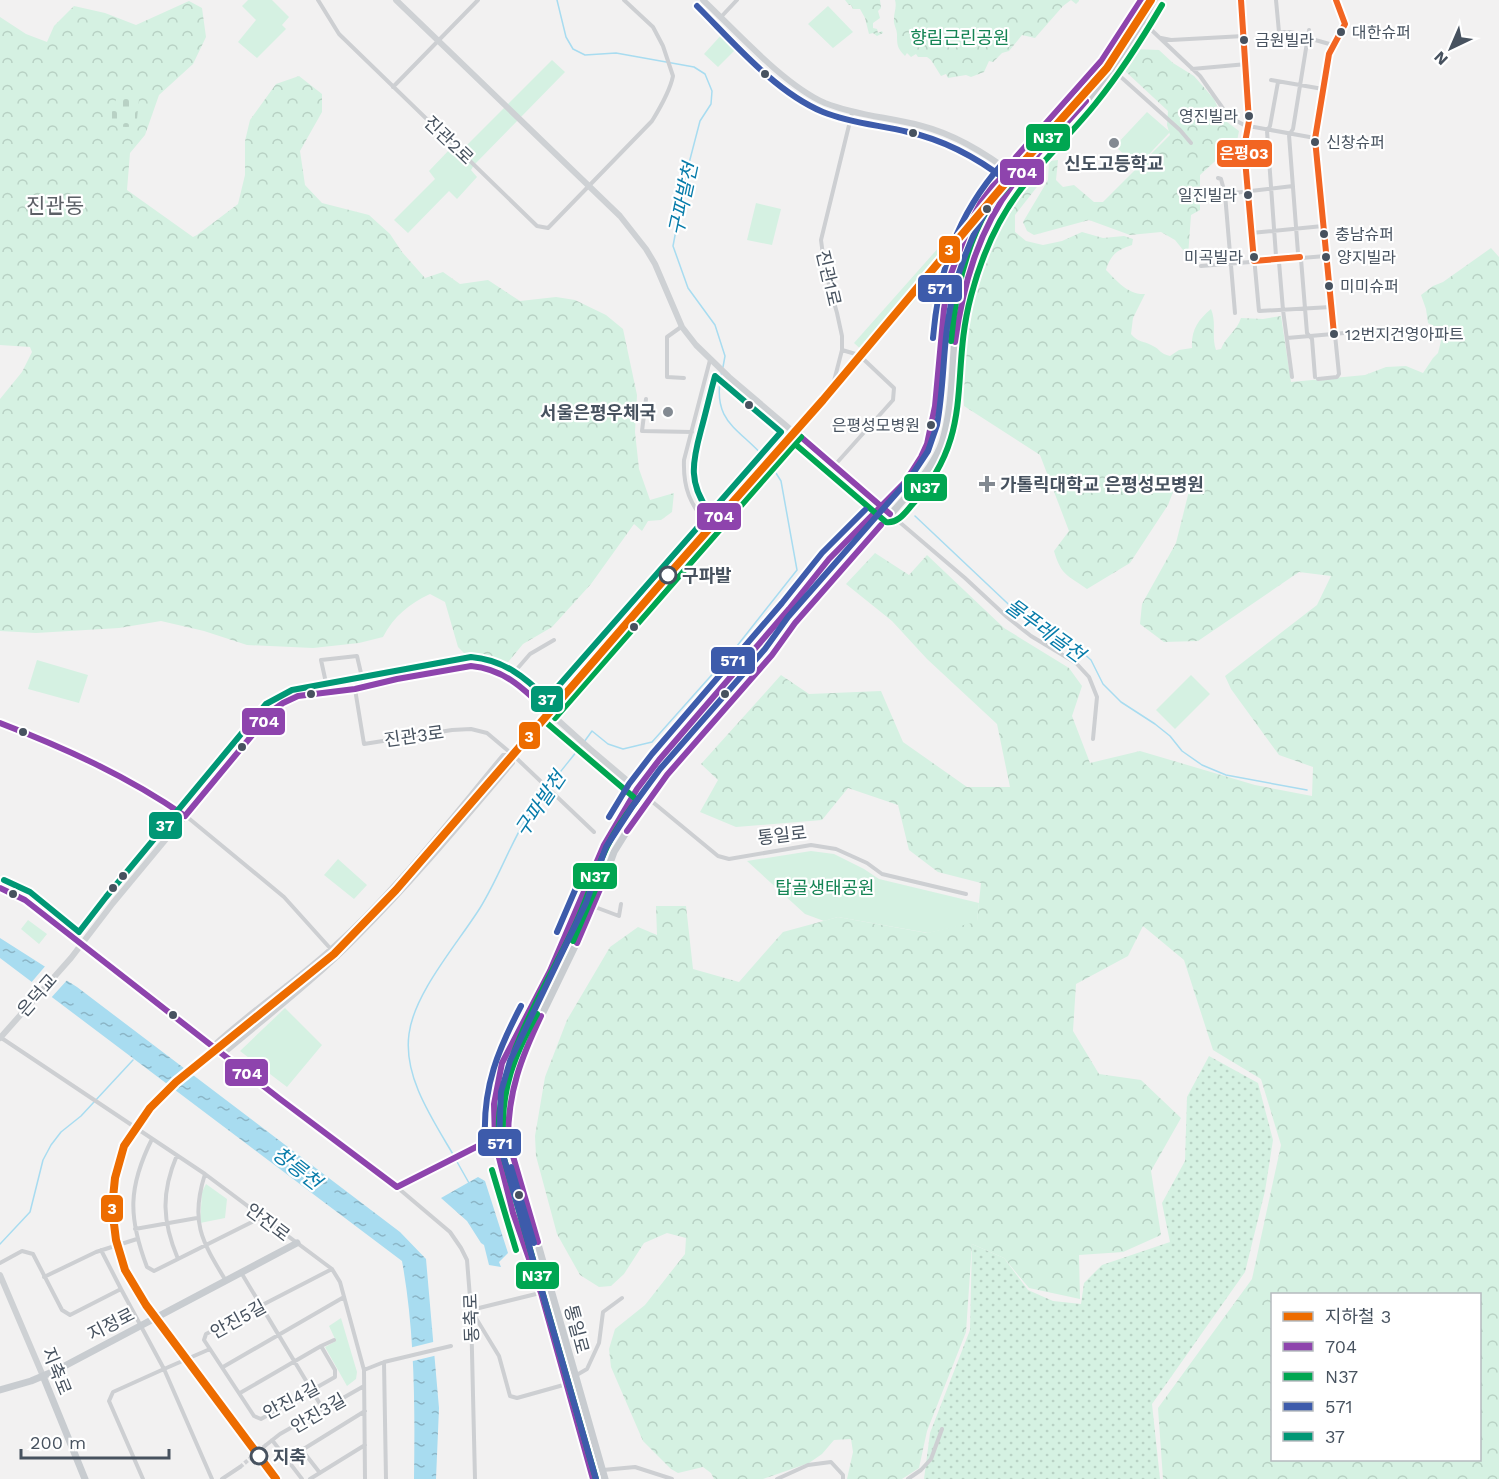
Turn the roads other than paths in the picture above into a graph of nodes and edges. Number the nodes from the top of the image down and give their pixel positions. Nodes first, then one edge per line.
1 (318, 0) edge
2 (396, 0) edge
3 (478, 0) edge
4 (624, 0) edge
5 (703, 0) edge
6 (737, 0) edge
7 (1141, 0) edge
8 (1154, 0) edge
9 (1241, 0) edge
10 (1276, 0) edge
11 (1336, 0) edge
12 (721, 17) junction
13 (1142, 21) junction
14 (1310, 30) dead end
15 (1292, 32) dead end
16 (1244, 36) junction
17 (1160, 38) junction
18 (1308, 38) junction
19 (438, 41) junction
20 (1333, 45) junction
21 (1102, 60) junction
22 (1246, 64) junction
23 (1112, 68) junction
24 (1192, 69) junction
25 (1271, 80) dead end
26 (1278, 82) junction
27 (1300, 86) junction
28 (393, 87) junction
29 (1323, 89) junction
30 (852, 113) junction
31 (1248, 128) junction
32 (1268, 129) junction
33 (1291, 133) junction
34 (1315, 138) junction
35 (1191, 143) dead end
36 (1009, 170) junction
37 (1018, 178) junction
38 (1218, 178) dead end
39 (589, 186) junction
40 (1293, 186) junction
41 (1271, 189) junction
42 (1248, 191) junction
43 (1225, 194) junction
44 (1323, 225) junction
45 (1296, 228) junction
46 (1274, 231) junction
47 (1251, 233) junction
48 (1326, 256) junction
49 (1300, 257) junction
50 (1278, 260) junction
51 (1254, 261) junction
52 (1230, 263) junction
53 (1201, 266) dead end
54 (1331, 307) junction
55 (1305, 308) junction
56 (1283, 310) junction
57 (1235, 314) dead end
58 (682, 327) junction
59 (1408, 333) dead end
60 (1334, 334) junction
61 (1310, 336) junction
62 (1287, 338) junction
63 (842, 350) junction
64 (712, 362) junction
65 (1292, 377) dead end
66 (684, 378) dead end
67 (646, 399) dead end
68 (794, 431) junction
69 (692, 432) junction
70 (834, 466) junction
71 (881, 507) junction
72 (890, 514) junction
73 (709, 526) junction
74 (554, 640) dead end
75 (510, 677) junction
76 (364, 686) junction
77 (355, 689) junction
78 (328, 692) junction
79 (548, 712) junction
80 (0, 723) edge
81 (1093, 739) dead end
82 (512, 754) junction
83 (637, 789) junction
84 (649, 799) junction
85 (185, 816) junction
86 (594, 832) dead end
87 (0, 888) edge
88 (966, 894) dead end
89 (621, 904) dead end
90 (594, 907) junction
91 (81, 945) junction
92 (329, 950) junction
93 (338, 957) junction
94 (286, 985) junction
95 (294, 994) junction
96 (0, 1037) edge
97 (213, 1045) junction
98 (224, 1054) junction
99 (152, 1139) junction
100 (508, 1139) junction
101 (495, 1142) junction
102 (177, 1155) junction
103 (205, 1174) junction
104 (397, 1187) junction
105 (262, 1217) junction
106 (197, 1218) junction
107 (166, 1223) junction
108 (135, 1229) junction
109 (136, 1239) junction
110 (297, 1243) junction
111 (206, 1245) junction
112 (101, 1250) junction
113 (178, 1259) junction
114 (0, 1263) edge
115 (332, 1269) junction
116 (242, 1274) junction
117 (0, 1275) edge
118 (44, 1277) junction
119 (226, 1282) junction
120 (121, 1289) junction
121 (541, 1293) junction
122 (345, 1297) junction
123 (622, 1298) dead end
124 (261, 1306) junction
125 (471, 1310) junction
126 (140, 1326) junction
127 (279, 1335) junction
128 (333, 1340) dead end
129 (321, 1346) junction
130 (448, 1346) dead end
131 (210, 1349) junction
132 (295, 1362) junction
133 (384, 1362) junction
134 (223, 1367) junction
135 (164, 1369) junction
136 (364, 1370) junction
137 (43, 1376) junction
138 (575, 1377) junction
139 (567, 1384) junction
140 (364, 1386) junction
141 (311, 1389) junction
142 (0, 1390) edge
143 (240, 1393) junction
144 (323, 1409) junction
145 (364, 1411) junction
146 (942, 1429) dead end
147 (272, 1440) junction
148 (266, 1445) tunnel mouth
149 (364, 1445) junction
150 (240, 1467) tunnel mouth
151 (602, 1470) junction
152 (320, 1473) junction
153 (842, 1478) edge
154 (85, 1479) edge
155 (143, 1479) edge
156 (212, 1479) edge
157 (222, 1479) edge
158 (302, 1479) edge
159 (310, 1479) edge
160 (365, 1479) edge
161 (386, 1479) edge
162 (475, 1479) edge
163 (593, 1479) edge
164 (605, 1479) edge
165 (672, 1479) edge
166 (777, 1479) edge
167 (908, 1479) edge

1 - 28 street, 진관2로
2 - 19 street
3 - 19 street
4 - 39 street
5 - 12 street
6 - 12 street
7 - 21 main road, 통일로
8 - 13 main road, 통일로
9 - 16 street
10 - 15 street
11 - 20 street
12 - 30 street
13 - 17 street
13 - 23 main road, 통일로
14 - 18 street
16 - 17 street
16 - 22 street
17 - 24 street
18 - 20 street
18 - 27 street
19 - 28 street
19 - 39 street
20 - 29 street
21 - 23 street
21 - 36 main road, 통일로
22 - 24 street
22 - 31 street
23 - 35 street
23 - 37 main road, 통일로
24 - 31 street
25 - 26 street
26 - 27 street
26 - 32 street
27 - 29 street
27 - 33 street
28 - 39 street, 진관2로
29 - 34 street
30 - 36 street
30 - 63 street, 진관1로
31 - 32 street
31 - 42 street
32 - 33 street
32 - 41 street
33 - 34 street
33 - 40 street
34 - 44 street
36 - 37 street
36 - 71 main road, 통일로
37 - 72 main road, 통일로
38 - 43 street
39 - 58 street
40 - 41 street
40 - 45 street
41 - 42 street
41 - 46 street
42 - 43 street
42 - 47 street
43 - 52 street
44 - 45 street
44 - 48 street
45 - 46 street
45 - 49 street
46 - 47 street
46 - 50 street
47 - 51 street
48 - 49 street
48 - 54 street
49 - 50 street
49 - 55 street
50 - 51 street
50 - 56 street
51 - 52 street
51 - 56 street
52 - 53 street
52 - 57 street
54 - 55 street
54 - 60 street
55 - 56 street
55 - 61 street
56 - 62 street
58 - 64 street
58 - 66 street
59 - 60 street
60 - 61 street
60 - 61 street
61 - 62 street
62 - 65 street
63 - 68 street, 진관1로
63 - 70 street
64 - 68 street
64 - 69 street
67 - 69 street
68 - 70 street
68 - 73 street
69 - 73 street
70 - 71 street
71 - 72 street
71 - 83 main road, 통일로
72 - 81 street
72 - 84 main road, 통일로
73 - 79 street
74 - 75 street
75 - 76 street
75 - 79 street
76 - 77 street
76 - 78 street
77 - 78 street
77 - 82 street, 진관3로
78 - 85 street
79 - 82 street
79 - 83 street
80 - 85 street
82 - 86 street, 진관3로
82 - 92 street
82 - 93 street
83 - 84 street
83 - 101 main road, 통일로
84 - 88 street, 통일로
84 - 90 main road, 통일로
85 - 91 street
85 - 92 street
87 - 91 street
89 - 90 street
90 - 100 main road, 통일로
91 - 96 street, 은덕교
91 - 97 street
92 - 93 street
92 - 94 street
93 - 95 street
94 - 95 street
94 - 97 street
95 - 98 street
96 - 99 street, 안진로
97 - 98 street
98 - 104 street
99 - 102 street, 안진로
99 - 108 street
100 - 101 main road
100 - 138 main road, 통일로
101 - 104 main road
101 - 121 main road, 통일로
102 - 103 street, 안진로
102 - 107 street
103 - 105 street, 안진로
103 - 106 street
104 - 125 street, 동축로
105 - 110 street, 안진로
105 - 111 street
106 - 107 street
106 - 111 street
107 - 108 street
107 - 113 street
108 - 109 street
109 - 112 street
109 - 113 street
110 - 115 street, 안진로
110 - 116 main road, 지정로
111 - 113 street
111 - 119 street
112 - 118 street
112 - 120 street
114 - 118 street
115 - 122 street, 안진로
115 - 124 street, 안진5길
116 - 119 main road, 지정로
116 - 124 street
117 - 137 street, 지축로
118 - 120 street
119 - 126 main road, 지정로
120 - 126 street
121 - 125 street
121 - 139 main road, 통일로
122 - 127 street, 안진5길
122 - 136 street, 안진로
123 - 138 street
124 - 127 street
124 - 131 street, 안진5길
125 - 139 street
125 - 162 street, 동축로
126 - 135 street
126 - 137 main road, 지정로
127 - 132 street
127 - 134 street, 안진5길
128 - 129 street
129 - 132 street, 안진4길
129 - 141 street, 안진4길
130 - 133 street
131 - 134 street, 안진5길
131 - 135 street
132 - 141 street
132 - 143 street, 안진4길
133 - 136 street
133 - 161 street
134 - 143 street
135 - 155 street
135 - 156 street
136 - 140 street, 안진로
137 - 142 main road, 지정로
137 - 154 main road, 지축로
138 - 151 main road, 통일로
139 - 163 main road, 통일로
140 - 144 street, 안진3길
140 - 145 street, 안진로
141 - 143 street, 안진4길
141 - 144 street
144 - 147 street, 안진3길
145 - 149 street, 안진로
145 - 152 street
146 - 167 street
147 - 148 street, 안진3길
147 - 158 street
149 - 152 street
149 - 160 street, 안진로
150 - 157 street
151 - 164 main road, 통일로
151 - 165 street
152 - 159 street
153 - 166 street

